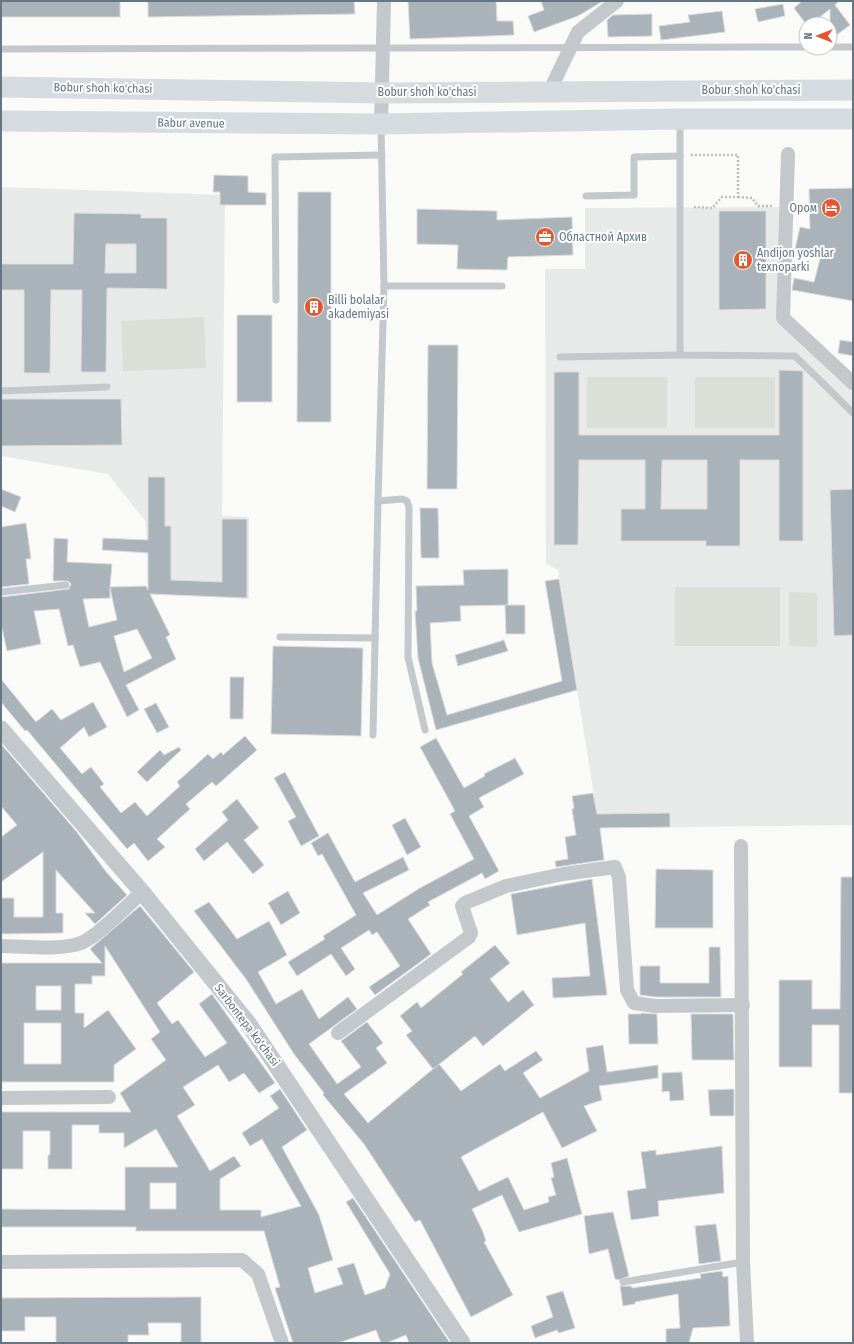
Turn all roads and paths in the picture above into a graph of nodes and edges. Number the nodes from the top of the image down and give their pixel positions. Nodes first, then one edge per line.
1 (384, 1) edge
2 (617, 1) edge
3 (384, 47) junction
4 (571, 47) junction
5 (798, 47) edge
6 (838, 47) edge
7 (853, 47) edge
8 (1, 49) edge
9 (1, 86) edge
10 (853, 90) edge
11 (549, 92) junction
12 (382, 93) junction
13 (680, 119) junction
14 (853, 119) edge
15 (1, 121) edge
16 (381, 124) junction
17 (788, 154) dead end
18 (382, 155) junction
19 (680, 156) junction
20 (586, 196) dead end
21 (738, 197) junction
22 (693, 207) dead end
23 (786, 207) junction
24 (384, 286) junction
25 (502, 286) dead end
26 (276, 300) dead end
27 (680, 355) junction
28 (560, 357) dead end
29 (853, 383) edge
30 (107, 387) dead end
31 (1, 391) edge
32 (853, 413) edge
33 (378, 501) junction
34 (66, 585) dead end
35 (1, 592) edge
36 (280, 637) dead end
37 (375, 638) junction
38 (1, 729) edge
39 (426, 730) dead end
40 (373, 735) dead end
41 (741, 846) dead end
42 (142, 892) junction
43 (1, 946) edge
44 (743, 1004) junction
45 (338, 1034) dead end
46 (109, 1097) dead end
47 (1, 1098) edge
48 (1, 1262) edge
49 (744, 1262) junction
50 (623, 1282) dead end
51 (282, 1343) edge
52 (462, 1343) edge
53 (747, 1343) edge

1 - 3 street
2 - 4 street
3 - 4 lane
3 - 8 lane
3 - 12 street
4 - 5 lane
4 - 11 street
6 - 7 lane
9 - 12 main road, Bobur shoh ko'chasi
10 - 11 main road, Bobur shoh ko'chasi
11 - 12 main road, Bobur shoh ko'chasi
12 - 16 street
13 - 14 main road
13 - 16 main road
13 - 19 lane
15 - 16 main road, Babur avenue
16 - 18 lane
17 - 23 street
18 - 24 lane
18 - 26 lane
19 - 20 lane
19 - 21 path
19 - 27 lane
21 - 22 path
21 - 23 path
23 - 29 street
24 - 25 lane
24 - 33 lane
27 - 28 lane
27 - 32 lane
30 - 31 lane
33 - 37 lane
33 - 39 lane
34 - 35 lane
36 - 37 lane
37 - 40 lane
38 - 42 street, Sarbontepa ko'chasi
41 - 44 street
42 - 43 street
42 - 52 street, Sarbontepa ko'chasi
44 - 45 street
44 - 49 street
46 - 47 street
48 - 51 street
49 - 50 lane
49 - 53 street

